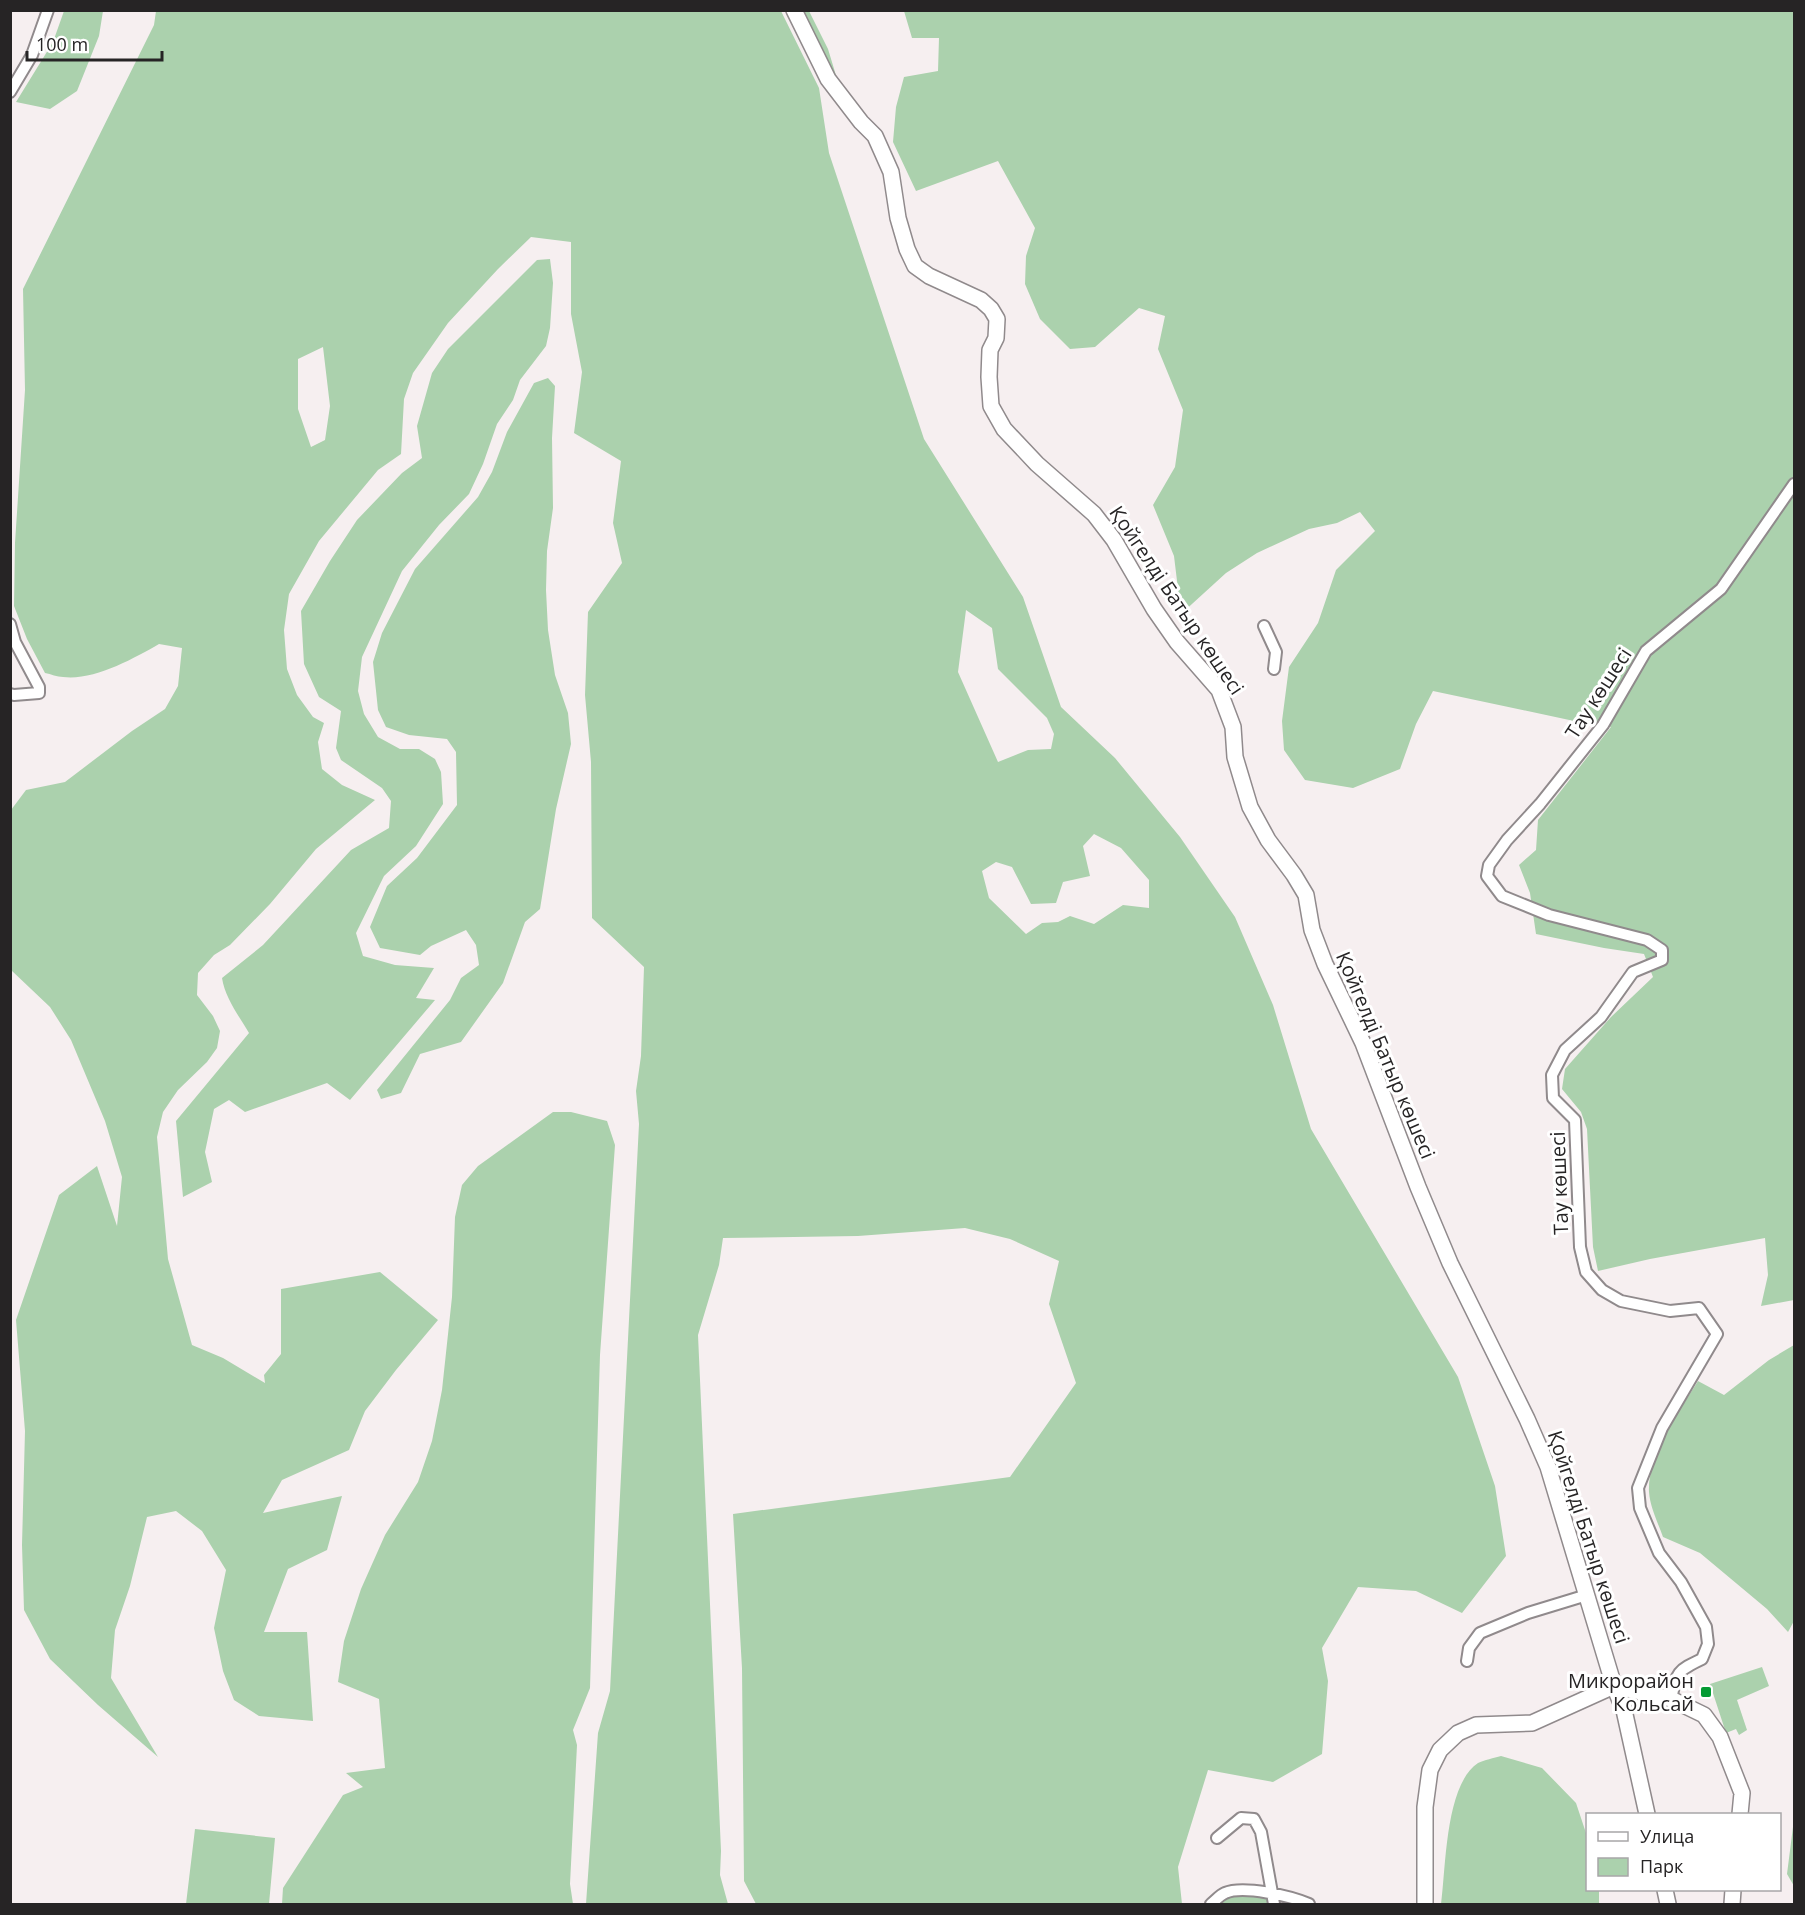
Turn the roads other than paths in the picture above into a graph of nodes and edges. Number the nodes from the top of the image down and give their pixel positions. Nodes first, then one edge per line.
1 (48, 10) edge
2 (794, 10) edge
3 (10, 92) edge
4 (1794, 484) edge
5 (10, 624) edge
6 (1264, 626) dead end
7 (1275, 669) dead end
8 (10, 694) edge
9 (1587, 1595) junction
10 (1467, 1661) dead end
11 (1614, 1686) junction
12 (1671, 1699) junction
13 (1647, 1813) edge
14 (1740, 1813) edge
15 (1217, 1838) dead end
16 (1274, 1899) edge
17 (1211, 1905) edge
18 (1309, 1905) edge
19 (1425, 1905) edge

1 - 3 street
2 - 9 street, Қойгелді Батыр көшесі
4 - 12 street, Тау көшесі
5 - 8 street
6 - 7 street
9 - 10 street
9 - 11 street, Қойгелді Батыр көшесі
11 - 12 street
11 - 13 street, Қойгелді Батыр көшесі
11 - 19 street
12 - 14 street
15 - 16 street
16 - 17 street
16 - 18 street

